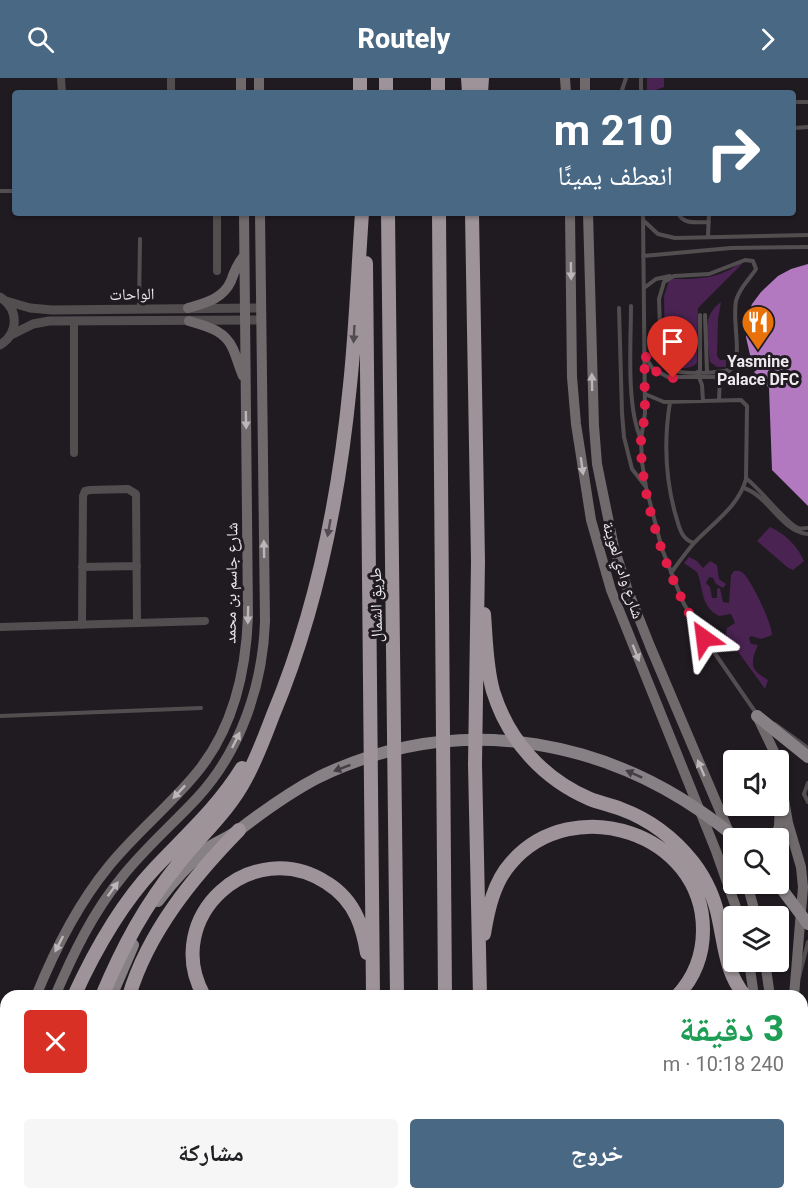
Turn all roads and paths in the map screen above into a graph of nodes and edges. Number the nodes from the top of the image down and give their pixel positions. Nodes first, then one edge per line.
1 (217, 216) edge
2 (244, 216) edge
3 (260, 216) edge
4 (362, 216) edge
5 (362, 216) edge
6 (388, 216) edge
7 (439, 216) edge
8 (472, 216) edge
9 (570, 216) edge
10 (588, 216) edge
11 (643, 216) edge
12 (681, 216) edge
13 (709, 216) edge
14 (643, 221) junction
15 (709, 222) junction
16 (808, 235) edge
17 (708, 236) junction
18 (140, 239) dead end
19 (808, 248) edge
20 (244, 256) junction
21 (643, 256) junction
22 (217, 271) dead end
23 (674, 276) junction
24 (644, 288) junction
25 (3, 299) edge
26 (631, 306) dead end
27 (188, 308) junction
28 (245, 308) junction
29 (619, 308) dead end
30 (139, 309) junction
31 (260, 314) junction
32 (700, 315) dead end
33 (705, 315) dead end
34 (245, 320) junction
35 (74, 321) junction
36 (189, 321) junction
37 (11, 335) junction
38 (0, 345) edge
39 (645, 354) junction
40 (730, 370) junction
41 (698, 372) junction
42 (707, 372) junction
43 (720, 377) junction
44 (700, 378) junction
45 (246, 381) junction
46 (644, 394) junction
47 (719, 400) junction
48 (703, 401) junction
49 (670, 402) junction
50 (641, 439) junction
51 (74, 453) dead end
52 (746, 479) junction
53 (646, 487) junction
54 (744, 488) junction
55 (807, 528) edge
56 (808, 534) edge
57 (695, 543) junction
58 (478, 561) junction
59 (137, 566) junction
60 (82, 567) junction
61 (671, 573) junction
62 (205, 621) dead end
63 (137, 623) junction
64 (82, 625) junction
65 (0, 627) edge
66 (201, 708) dead end
67 (0, 716) edge
68 (757, 716) junction
69 (269, 726) junction
70 (808, 748) edge
71 (773, 750) edge
72 (808, 757) edge
73 (808, 783) edge
74 (808, 802) edge
75 (787, 816) edge
76 (724, 822) junction
77 (242, 827) junction
78 (724, 828) edge
79 (727, 828) edge
80 (730, 828) edge
81 (787, 894) edge
82 (736, 906) edge
83 (803, 913) edge
84 (808, 924) edge
85 (133, 935) junction
86 (808, 942) edge
87 (750, 972) edge
88 (766, 972) edge
89 (479, 975) junction
90 (373, 989) edge
91 (39, 990) edge
92 (58, 990) edge
93 (77, 990) edge
94 (105, 990) edge
95 (113, 990) edge
96 (131, 990) edge
97 (201, 990) edge
98 (397, 990) edge
99 (445, 990) edge
100 (480, 990) edge
101 (681, 990) edge
102 (741, 990) edge
103 (753, 990) edge
104 (769, 990) edge
105 (795, 990) edge

1 - 22 street
2 - 20 main road, شارع جاسم بن محمد
3 - 31 main road, شارع جاسم بن محمد
4 -> 69 highway
5 - 90 highway
6 - 98 highway, طريق الشمال
7 - 99 highway
8 - 58 highway
9 -> 82 main road, شارع وادي لعوينة
76 -> 10 main road, شارع وادي لعوينة
11 - 14 lane
12 - 15 lane
13 - 15 lane
14 - 17 lane
14 - 21 lane
15 - 17 lane
16 - 17 lane
18 - 30 lane
19 - 21 lane
20 - 27 main road
20 - 28 main road, شارع جاسم بن محمد
21 - 24 lane
23 - 24 lane
23 - 40 lane
23 - 41 lane
24 - 39 lane
25 - 30 street, الواحات
25 - 37 street
26 - 50 lane
27 - 28 street, الواحات
27 - 30 street, الواحات
28 - 31 street, الواحات
28 - 34 main road, شارع جاسم بن محمد
29 - 53 lane
31 - 34 street, الواحات
92 -> 31 main road, شارع جاسم بن محمد
32 - 41 lane
33 - 42 lane
34 - 36 street, الواحات
34 - 45 main road, شارع جاسم بن محمد
35 - 36 street, الواحات
35 - 37 street, الواحات
35 - 51 street
36 - 45 main road
37 - 38 street, الواحات
39 - 44 lane
39 - 46 lane
40 - 42 lane
40 - 43 lane
41 - 42 lane
41 - 44 lane
43 - 44 lane
43 - 47 lane
44 - 48 lane
45 -> 91 main road, شارع جاسم بن محمد
46 - 49 lane
46 - 50 lane
47 - 48 lane
47 - 52 lane
48 - 49 lane
49 - 57 lane
50 - 53 lane
52 - 54 lane
52 - 55 lane
53 - 61 lane
54 - 56 lane
54 - 57 lane
57 - 61 lane
58 - 89 highway
58 - 102 highway
59 - 60 street
59 - 60 street
59 - 63 street
60 - 64 street
61 - 68 lane
62 - 63 street
63 - 64 street
64 - 65 street
66 - 67 lane
68 - 70 lane
68 - 71 main road
68 - 72 main road
69 - 85 highway
69 - 93 highway
73 - 74 lane
75 - 105 main road
76 - 79 main road, شارع وادي لعوينة
76 - 80 main road
78 -> 77 main road
77 - 85 main road
77 - 96 highway
81 - 83 main road
83 - 84 main road
85 - 94 highway
85 - 95 main road
86 - 105 lane
87 - 103 main road
88 - 104 main road
89 - 100 highway
89 - 101 highway
90 - 97 highway

